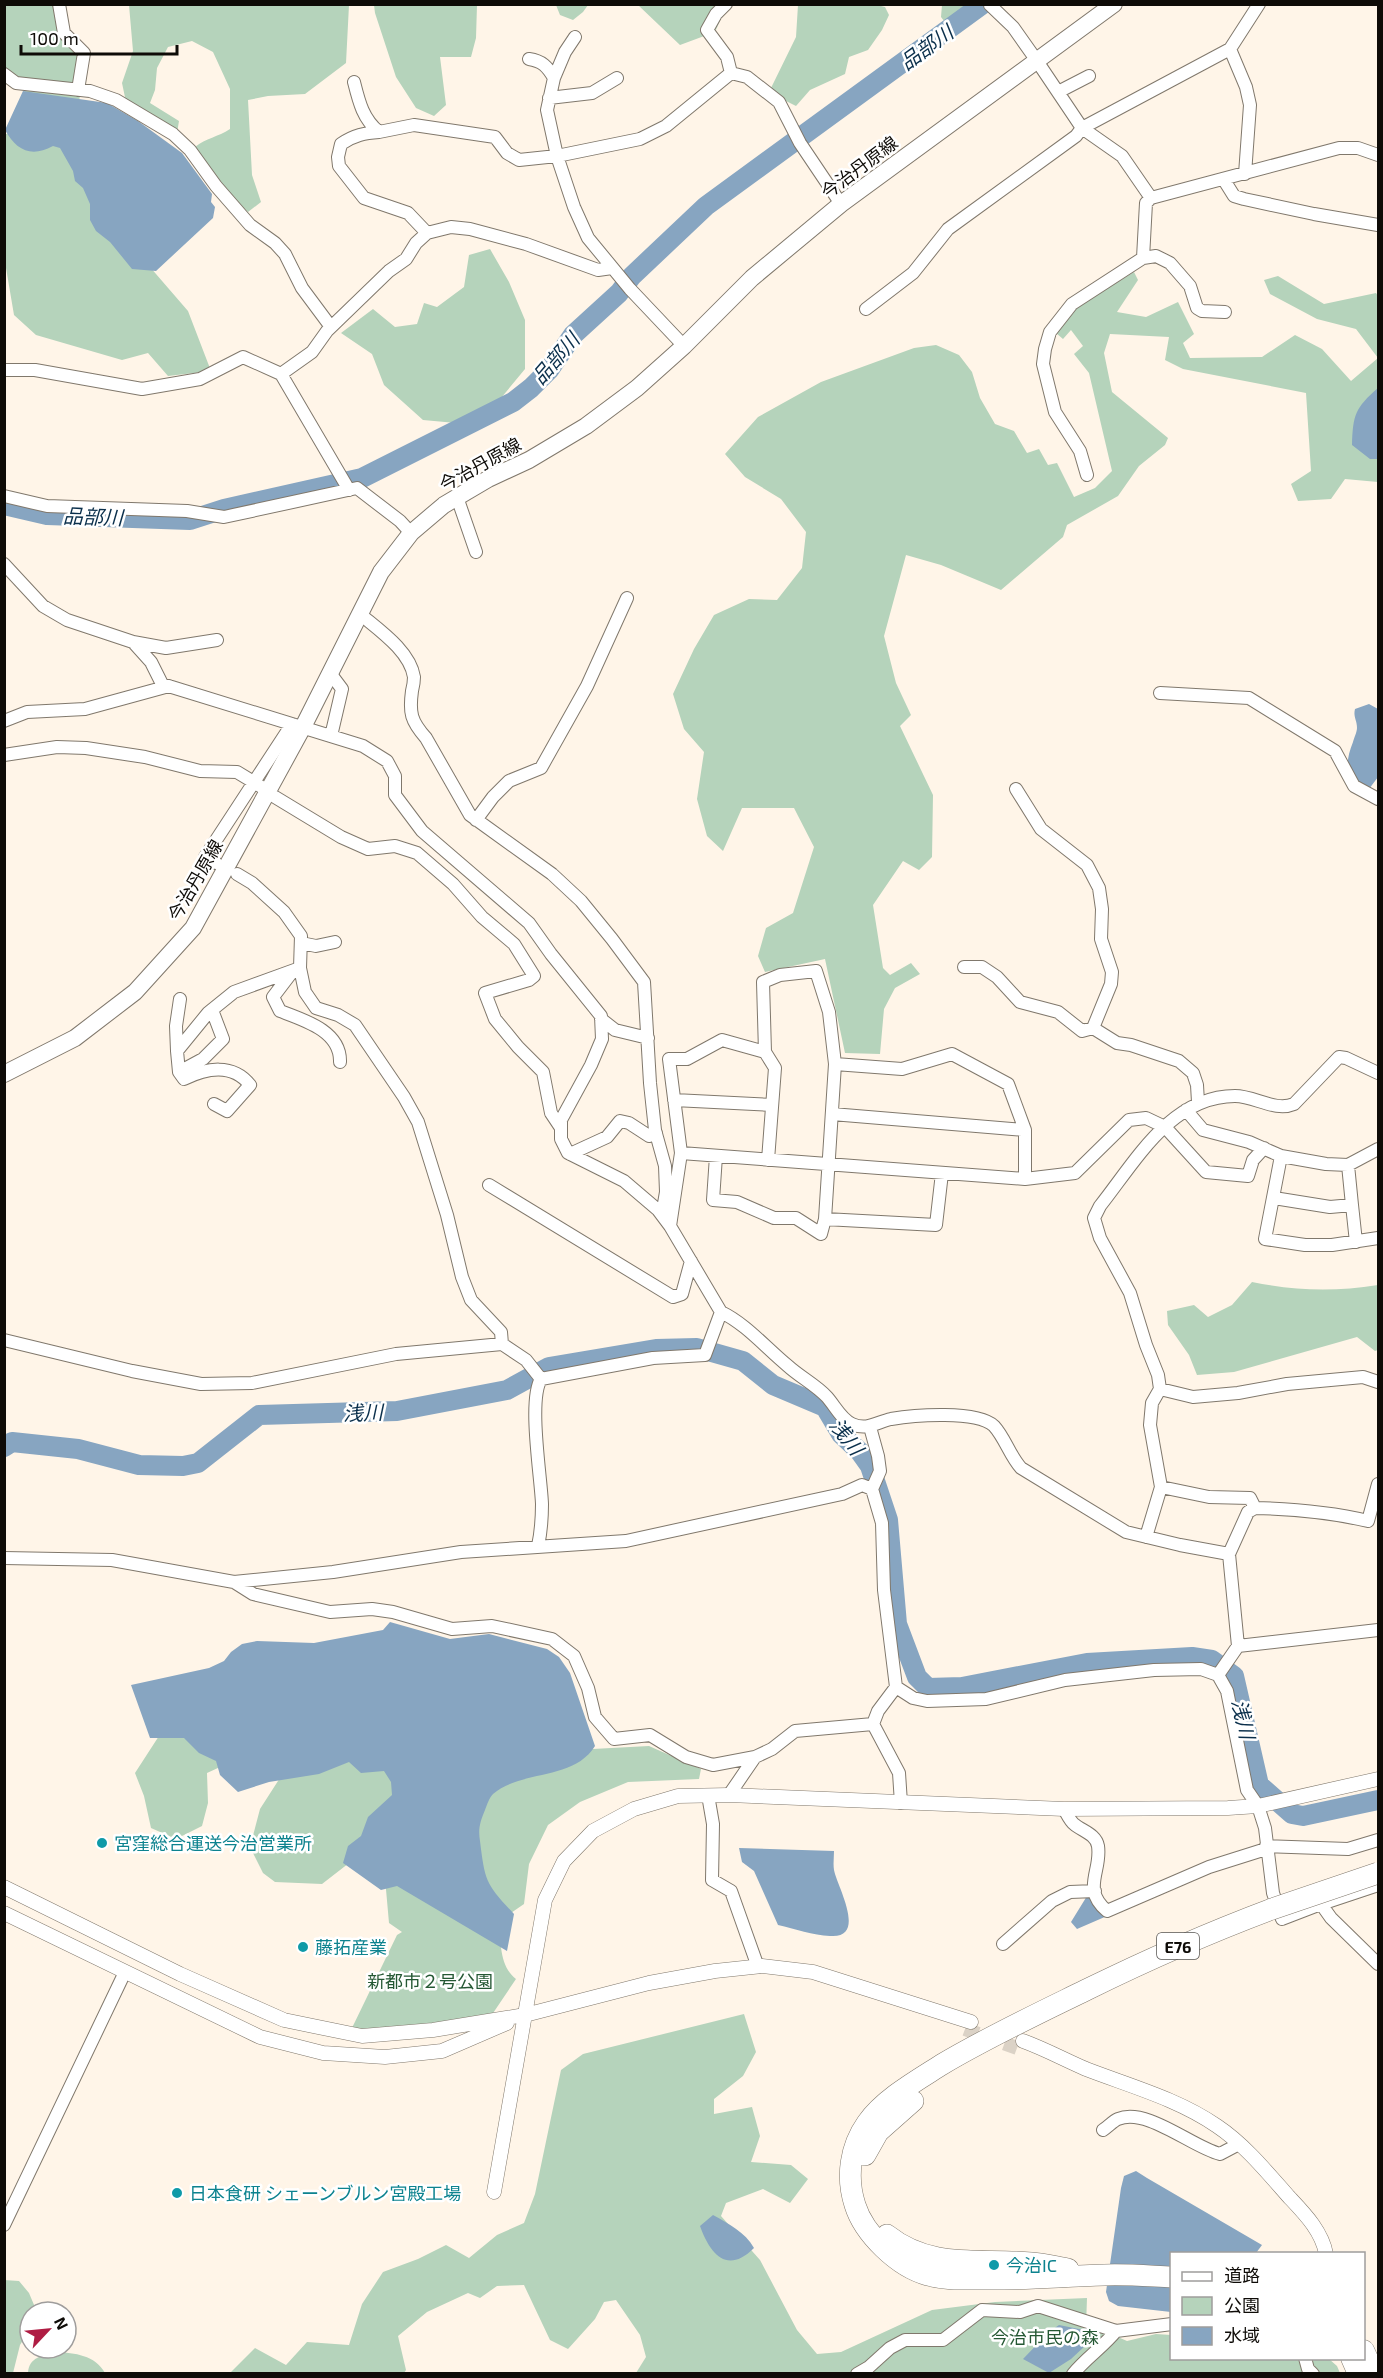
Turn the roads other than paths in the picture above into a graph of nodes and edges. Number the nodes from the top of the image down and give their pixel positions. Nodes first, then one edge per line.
1 (59, 4) edge
2 (726, 4) edge
3 (1113, 4) edge
4 (1259, 4) edge
5 (990, 5) edge
6 (575, 37) dead end
7 (1230, 49) junction
8 (529, 59) dead end
9 (1037, 61) junction
10 (731, 73) junction
11 (4, 74) edge
12 (1089, 76) dead end
13 (554, 78) junction
14 (617, 78) dead end
15 (354, 82) dead end
16 (78, 90) junction
17 (1058, 92) junction
18 (549, 98) junction
19 (1082, 128) junction
20 (380, 132) junction
21 (1378, 155) edge
22 (557, 156) junction
23 (1245, 174) junction
24 (1224, 180) junction
25 (1151, 198) junction
26 (841, 204) junction
27 (1378, 225) edge
28 (427, 233) junction
29 (1143, 258) junction
30 (612, 268) junction
31 (866, 309) dead end
32 (1225, 312) dead end
33 (331, 327) junction
34 (684, 346) junction
35 (4, 370) edge
36 (281, 374) junction
37 (1087, 475) dead end
38 (349, 490) junction
39 (4, 496) edge
40 (457, 497) junction
41 (411, 533) junction
42 (476, 552) dead end
43 (4, 564) edge
44 (627, 598) dead end
45 (360, 615) junction
46 (217, 640) dead end
47 (133, 642) junction
48 (330, 674) junction
49 (169, 686) junction
50 (1160, 693) dead end
51 (4, 721) edge
52 (298, 725) junction
53 (331, 736) junction
54 (4, 755) edge
55 (257, 784) junction
56 (1016, 789) dead end
57 (275, 797) dead end
58 (1378, 799) edge
59 (476, 820) junction
60 (419, 826) junction
61 (216, 863) dead end
62 (237, 874) dead end
63 (453, 884) junction
64 (335, 942) dead end
65 (300, 943) junction
66 (964, 967) dead end
67 (296, 969) junction
68 (180, 999) dead end
69 (212, 1010) junction
70 (601, 1019) junction
71 (1093, 1028) junction
72 (648, 1038) junction
73 (177, 1051) junction
74 (765, 1052) junction
75 (340, 1062) dead end
76 (835, 1064) junction
77 (179, 1072) junction
78 (1378, 1072) edge
79 (4, 1074) edge
80 (674, 1100) junction
81 (1198, 1102) junction
82 (214, 1104) dead end
83 (772, 1105) junction
84 (1186, 1110) junction
85 (832, 1114) junction
86 (1165, 1127) junction
87 (561, 1128) junction
88 (1026, 1130) junction
89 (656, 1133) junction
90 (1264, 1148) junction
91 (1378, 1149) edge
92 (681, 1153) junction
93 (570, 1154) junction
94 (716, 1156) junction
95 (1281, 1156) junction
96 (768, 1160) junction
97 (829, 1164) junction
98 (1348, 1165) junction
99 (942, 1173) junction
100 (1025, 1179) junction
101 (489, 1185) dead end
102 (1274, 1198) junction
103 (1352, 1205) junction
104 (662, 1215) junction
105 (825, 1219) junction
106 (670, 1226) junction
107 (1378, 1238) edge
108 (1356, 1242) junction
109 (691, 1261) junction
110 (721, 1311) junction
111 (4, 1340) edge
112 (502, 1344) junction
113 (541, 1379) junction
114 (1378, 1382) edge
115 (1160, 1389) junction
116 (870, 1427) junction
117 (1378, 1484) edge
118 (1161, 1487) junction
119 (872, 1489) junction
120 (1255, 1508) junction
121 (1146, 1537) junction
122 (538, 1546) junction
123 (1229, 1554) junction
124 (4, 1558) edge
125 (234, 1582) junction
126 (1378, 1630) edge
127 (1238, 1646) junction
128 (1218, 1675) junction
129 (897, 1687) junction
130 (873, 1724) junction
131 (755, 1757) junction
132 (1378, 1779) edge
133 (729, 1795) junction
134 (708, 1796) junction
135 (901, 1803) junction
136 (1258, 1806) junction
137 (1064, 1809) junction
138 (1378, 1840) edge
139 (1266, 1847) junction
140 (1378, 1873) edge
141 (1378, 1886) edge
142 (4, 1887) edge
143 (1095, 1891) junction
144 (1321, 1904) junction
145 (4, 1912) edge
146 (1003, 1944) dead end
147 (1378, 1964) edge
148 (758, 1966) junction
149 (125, 1972) junction
150 (525, 2015) junction
151 (968, 2026) tunnel mouth
152 (1020, 2044) tunnel mouth
153 (1103, 2130) dead end
154 (1239, 2144) junction
155 (494, 2192) dead end
156 (4, 2225) edge
157 (1326, 2252) edge
158 (1170, 2277) edge
159 (1170, 2324) edge
160 (1116, 2331) junction
161 (1365, 2352) edge
162 (1306, 2360) edge
163 (857, 2373) edge
164 (1073, 2373) edge
165 (1313, 2373) edge
166 (1375, 2373) edge

1 - 16 street
2 - 10 street
3 - 9 main road, 今治丹原線
4 - 7 street
5 - 9 street
6 - 13 street
7 - 19 street
7 - 23 street
8 - 13 street
9 - 17 street
9 - 26 main road, 今治丹原線
10 - 22 street
10 - 26 street
11 - 16 street
12 - 17 street
13 - 18 street
14 - 18 street
15 - 20 street
16 - 33 street
17 - 19 street
18 - 22 street
19 - 25 street
19 - 31 street
20 - 22 street
20 - 28 street
21 - 23 street
22 - 30 street
23 - 24 street
24 - 25 street
24 - 27 street
25 - 29 street
26 - 34 main road, 今治丹原線
28 - 30 street
28 - 33 street
29 - 32 street
29 - 37 street
30 - 34 street
33 - 36 street
34 - 40 main road, 今治丹原線
35 - 36 street
36 - 38 street
38 - 39 street
38 - 41 street
40 - 41 main road, 今治丹原線
40 - 42 street
41 - 45 main road, 今治丹原線
43 - 47 street
44 - 59 street
45 - 48 main road, 今治丹原線
45 - 59 street
46 - 47 street
47 - 49 street
48 - 52 main road, 今治丹原線
48 - 53 street
49 - 51 street
49 - 52 street
50 - 58 street
52 - 53 street
52 - 55 street
52 - 79 main road, 今治丹原線
53 - 60 street
54 - 55 street
55 - 61 street
56 - 71 street
57 - 63 street
59 - 72 street
60 - 63 street
60 - 70 street
62 - 65 street
63 - 87 street
64 - 65 street
65 - 67 street
66 - 71 street
67 - 69 street
67 - 75 street
67 - 112 street
68 - 73 street
69 - 73 street
69 - 77 street
70 - 72 street
70 - 87 street
71 - 81 street
72 - 89 street
73 - 77 street
74 - 76 street
74 - 80 street
74 - 83 street
76 - 85 street
76 - 88 street
77 - 82 street
78 - 81 street
80 - 83 street
80 - 92 street
81 - 84 street
83 - 96 street
84 - 86 street
84 - 90 street
85 - 88 street
85 - 97 street
86 - 90 street
86 - 100 street
86 - 115 street
87 - 93 street
88 - 100 street
89 - 93 street
89 - 104 street
90 - 95 street
91 - 98 street
92 - 94 street
92 - 106 street
93 - 104 street
94 - 96 street
94 - 105 street
95 - 98 street
95 - 102 street
96 - 97 street
97 - 99 street
97 - 105 street
98 - 103 street
99 - 100 street
99 - 105 street
101 - 109 street
102 - 103 street
102 - 108 street
103 - 108 street
104 - 106 street
106 - 109 street
107 - 108 street
109 - 110 street
110 - 113 street
110 - 116 street
111 - 112 street
112 - 113 street
113 - 122 street
114 - 115 street
115 - 118 street
116 - 119 street
116 - 121 street
117 - 120 street
118 - 120 street
118 - 121 street
119 - 122 street
119 - 129 street
120 - 123 street
121 - 123 street
122 - 125 street
123 - 127 street
124 - 125 street
125 - 131 street
126 - 127 street
127 - 128 street
128 - 129 street
128 - 136 street
129 - 130 street
130 - 131 street
130 - 135 street
131 - 133 street
132 - 136 street
133 - 134 street
133 - 135 street
134 - 148 street
134 - 150 street
135 - 137 street
136 - 137 street
136 - 139 street
137 - 143 street
138 - 139 street
139 - 143 street
139 - 144 street
140 - 158 highway, E76, bridge
141 - 144 street
142 - 150 street
143 - 146 street
144 - 147 street
145 - 149 street
148 - 150 street
148 - 151 street
149 - 150 street
149 - 156 street
150 - 155 street
152 - 154 street
153 - 154 street
154 - 157 street
159 - 160 street
160 - 163 street
160 - 164 street
161 - 166 highway
162 - 165 street

